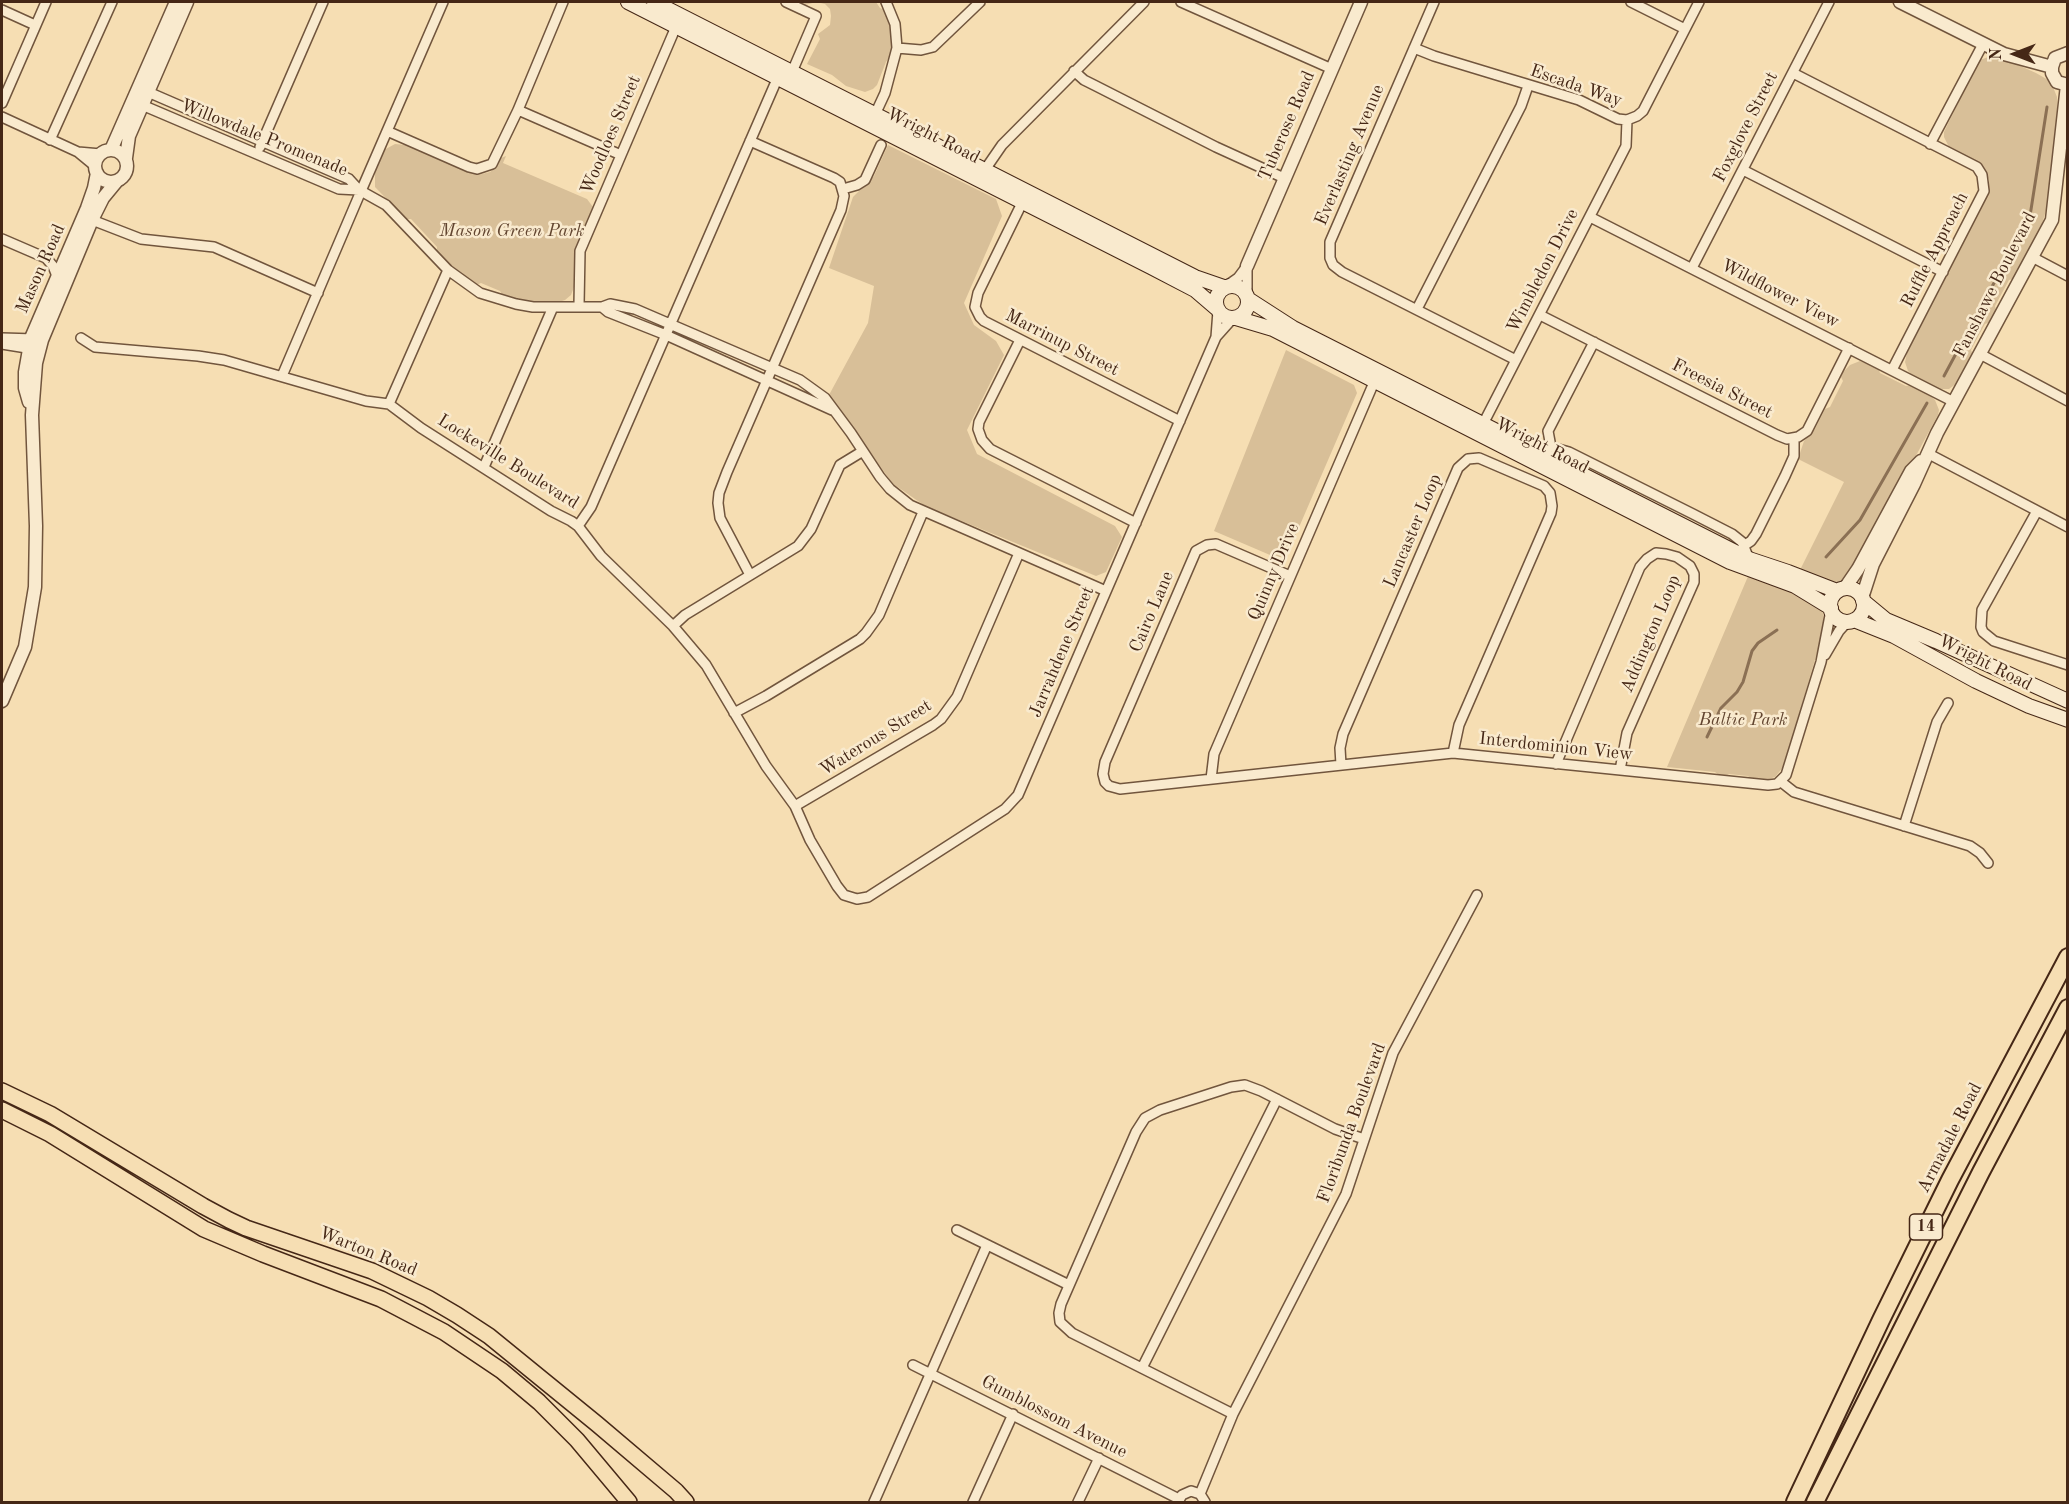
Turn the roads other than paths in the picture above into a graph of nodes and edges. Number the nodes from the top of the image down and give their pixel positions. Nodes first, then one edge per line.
1 (46, 2) edge
2 (112, 2) edge
3 (176, 2) edge
4 (187, 2) edge
5 (323, 2) edge
6 (443, 2) edge
7 (563, 2) edge
8 (628, 2) edge
9 (654, 2) edge
10 (786, 2) edge
11 (886, 2) edge
12 (980, 2) edge
13 (1144, 2) edge
14 (1181, 2) edge
15 (1361, 2) edge
16 (1434, 2) edge
17 (1631, 2) edge
18 (1699, 2) edge
19 (1829, 2) edge
20 (1900, 2) edge
21 (2, 10) edge
22 (679, 21) junction
23 (35, 25) junction
24 (1685, 29) junction
25 (1983, 44) junction
26 (897, 48) junction
27 (1414, 48) junction
28 (2067, 53) edge
29 (2052, 68) junction
30 (1332, 69) junction
31 (1074, 71) junction
32 (792, 72) junction
33 (1792, 73) junction
34 (778, 77) junction
35 (2067, 85) edge
36 (1528, 86) junction
37 (148, 92) junction
38 (2, 103) edge
39 (142, 105) junction
40 (518, 110) junction
41 (2, 117) edge
42 (873, 120) junction
43 (1627, 120) junction
44 (387, 131) junction
45 (50, 140) junction
46 (750, 141) junction
47 (262, 142) junction
48 (1930, 144) junction
49 (881, 145) dead end
50 (78, 152) junction
51 (106, 152) junction
52 (257, 155) junction
53 (621, 155) junction
54 (2064, 156) edge
55 (126, 158) junction
56 (96, 170) junction
57 (1743, 170) junction
58 (981, 175) junction
59 (1284, 178) junction
60 (117, 181) junction
61 (843, 189) junction
62 (360, 190) junction
63 (1023, 201) junction
64 (1590, 217) junction
65 (92, 220) junction
66 (2, 239) edge
67 (67, 254) junction
68 (2032, 257) junction
69 (46, 258) junction
70 (1247, 266) junction
71 (1692, 267) junction
72 (448, 270) junction
73 (1943, 272) junction
74 (57, 276) junction
75 (2067, 276) edge
76 (1226, 286) junction
77 (318, 293) junction
78 (1248, 297) junction
79 (579, 305) junction
80 (552, 307) junction
81 (602, 307) junction
82 (1217, 309) junction
83 (1417, 309) junction
84 (1540, 315) junction
85 (1234, 318) junction
86 (671, 324) junction
87 (666, 336) junction
88 (1216, 337) junction
89 (2, 338) edge
90 (81, 338) dead end
91 (1020, 340) junction
92 (1594, 342) junction
93 (2, 344) edge
94 (35, 344) junction
95 (1849, 348) junction
96 (1980, 354) junction
97 (1516, 360) junction
98 (773, 368) junction
99 (1892, 370) junction
100 (282, 376) junction
101 (767, 380) junction
102 (1375, 380) junction
103 (2067, 401) edge
104 (1954, 402) junction
105 (389, 404) junction
106 (833, 411) junction
107 (1180, 421) junction
108 (1481, 429) junction
109 (1794, 438) junction
110 (1544, 449) junction
111 (863, 451) junction
112 (1926, 454) junction
113 (484, 467) junction
114 (2037, 511) junction
115 (923, 512) junction
116 (1136, 523) junction
117 (578, 526) junction
118 (2067, 527) edge
119 (1747, 552) junction
120 (1018, 553) junction
121 (750, 575) junction
122 (1290, 576) junction
123 (1841, 590) junction
124 (1106, 591) junction
125 (1863, 599) junction
126 (1831, 609) junction
127 (1851, 620) junction
128 (673, 626) junction
129 (1821, 662) junction
130 (2067, 665) edge
131 (2, 701) edge
132 (2067, 701) edge
133 (1948, 703) dead end
134 (734, 713) junction
135 (2067, 720) edge
136 (1453, 753) junction
137 (1556, 764) junction
138 (1341, 765) junction
139 (1620, 770) junction
140 (1211, 779) junction
141 (1780, 781) junction
142 (1105, 782) joint
143 (795, 806) junction
144 (1904, 826) junction
145 (1988, 863) dead end
146 (1477, 895) dead end
147 (849, 898) joint
148 (2067, 957) edge
149 (2067, 1008) edge
150 (2, 1091) edge
151 (1276, 1099) junction
152 (2, 1110) edge
153 (1364, 1139) junction
154 (168, 1185) junction
155 (158, 1202) junction
156 (957, 1230) dead end
157 (987, 1245) junction
158 (1070, 1285) junction
159 (913, 1365) dead end
160 (1142, 1368) junction
161 (931, 1374) junction
162 (1013, 1414) junction
163 (1233, 1414) junction
164 (1099, 1458) junction
165 (1200, 1494) junction
166 (1179, 1501) edge
167 (628, 1503) edge
168 (686, 1503) edge
169 (874, 1503) edge
170 (973, 1503) edge
171 (1078, 1503) edge
172 (1205, 1503) edge
173 (1795, 1503) edge
174 (1815, 1503) edge

1 - 23 street
2 - 45 street
3 - 51 street
4 - 37 street
5 - 47 street
6 - 44 street
7 - 40 street
8 - 22 main road, Wright Road
9 - 22 main road, Wright Road
10 - 32 street
11 - 26 street
12 - 26 street
13 - 31 street
14 - 30 street
15 - 30 street, Tuberose Road
16 - 27 street, Everlasting Avenue
17 - 24 street
18 - 24 street, Escada Way
19 - 33 street, Foxglove Street
20 - 25 street
21 - 23 street
22 - 32 main road, Wright Road
22 - 34 main road, Wright Road
22 - 53 street, Woodloes Street
23 - 38 street
24 - 43 street, Escada Way
25 - 29 street
25 - 48 street
26 - 42 street
27 - 36 street, Escada Way
27 - 83 street, Everlasting Avenue
28 - 29 street
29 - 35 street
30 - 59 street, Tuberose Road
31 - 58 street
31 - 59 street
32 - 42 main road, Wright Road
33 - 48 street, Ruffle Approach
33 - 57 street, Foxglove Street
34 - 42 main road, Wright Road
34 - 46 street
35 - 54 street, Fanshawe Boulevard
36 - 43 street, Escada Way
36 - 83 street
37 - 39 street
37 - 47 street, Willowdale Promenade
39 - 52 street, Willowdale Promenade
39 - 55 street
40 - 44 street
40 - 53 street
41 - 45 street
42 - 58 main road, Wright Road
43 - 64 street, Wimbledon Drive
44 - 62 street
45 - 50 street
46 - 61 street
46 - 86 street
47 - 52 street
47 - 62 street, Willowdale Promenade
48 - 73 street, Ruffle Approach
49 - 61 street
50 - 51 street
50 - 56 street
51 - 55 street
51 - 56 street
52 - 62 street, Willowdale Promenade
53 - 79 street, Woodloes Street
54 - 68 street, Fanshawe Boulevard
55 - 60 street
56 - 60 street
56 - 67 street, Mason Road
57 - 71 street, Foxglove Street
57 - 73 street
58 - 63 main road, Wright Road
58 - 76 main road, Wright Road
59 - 70 street, Tuberose Road
60 - 65 street, Mason Road
61 - 98 street
62 - 72 street, Willowdale Promenade
62 - 77 street
63 - 82 main road, Wright Road
63 - 91 street, Marrinup Street
64 - 71 street, Wildflower View
64 - 84 street, Wimbledon Drive
65 - 77 street
65 - 94 street, Mason Road
66 - 69 street
67 - 69 street
67 - 74 street, Mason Road
68 - 75 street
68 - 96 street, Fanshawe Boulevard
69 - 74 street
70 - 76 street, Tuberose Road
70 - 78 street, Tuberose Road
71 - 95 street, Wildflower View
72 - 80 street, Willowdale Promenade
72 - 105 street
73 - 99 street, Ruffle Approach
74 - 94 street, Mason Road
76 - 78 main road
76 - 82 main road
77 - 100 street
78 - 85 main road
78 - 108 main road, Wright Road
79 - 80 street, Willowdale Promenade
79 - 81 street, Willowdale Promenade
80 - 113 street
81 - 86 street, Willowdale Promenade
81 - 87 street, Willowdale Promenade
82 - 85 main road
82 - 88 street, Jarrahdene Street
83 - 97 street, Everlasting Avenue
84 - 92 street, Freesia Street
84 - 97 street, Wimbledon Drive
85 - 88 street, Jarrahdene Street
85 - 102 main road, Wright Road
86 - 87 street
86 - 98 street, Willowdale Promenade
87 - 101 street, Willowdale Promenade
87 - 117 street
88 - 107 street, Jarrahdene Street
89 - 94 street
90 - 100 street, Lockeville Boulevard
91 - 107 street, Marrinup Street
91 - 116 street
92 - 109 street, Freesia Street
92 - 110 street
93 - 94 street
94 - 131 street, Mason Road
95 - 99 street, Wildflower View
95 - 109 street
96 - 103 street
96 - 104 street, Fanshawe Boulevard
97 - 108 street, Wimbledon Drive
98 - 101 street
98 - 106 street, Willowdale Promenade
99 - 104 street, Wildflower View
100 - 105 street, Lockeville Boulevard
101 - 106 street, Willowdale Promenade
101 - 121 street
102 - 108 main road, Wright Road
102 - 122 street, Quinny Drive
104 - 112 street, Fanshawe Boulevard
105 - 113 street, Lockeville Boulevard
106 - 111 street, Willowdale Promenade
107 - 116 street, Jarrahdene Street
108 - 110 main road, Wright Road
108 - 126 main road, Wright Road
109 - 119 street
110 - 119 main road, Wright Road
111 - 115 street, Willowdale Promenade
111 - 121 street
112 - 114 street
112 - 123 street, Fanshawe Boulevard
112 - 125 street, Fanshawe Boulevard
113 - 117 street, Lockeville Boulevard
114 - 118 street
114 - 130 street
115 - 120 street, Willowdale Promenade
115 - 134 street
116 - 124 street, Jarrahdene Street
117 - 128 street, Lockeville Boulevard
119 - 123 main road, Wright Road
120 - 124 street, Willowdale Promenade
120 - 143 street, Waterous Street
121 - 128 street
122 - 140 street, Quinny Drive
122 - 142 street, Cairo Lane
123 - 125 main road
123 - 126 main road
124 - 147 street, Jarrahdene Street
125 - 127 main road
125 - 132 main road, Wright Road
126 - 127 main road
126 - 129 street
127 - 129 street
127 - 135 main road, Wright Road
128 - 134 street, Lockeville Boulevard
129 - 141 street
133 - 144 street
134 - 143 street, Lockeville Boulevard
136 - 137 street, Interdominion View
136 - 138 street, Interdominion View
136 - 138 street, Lancaster Loop
137 - 139 street, Interdominion View
137 - 139 street, Addington Loop
138 - 140 street, Interdominion View
139 - 141 street, Interdominion View
140 - 142 street, Interdominion View
141 - 144 street
143 - 147 street, Lockeville Boulevard
144 - 145 street
146 - 153 street, Floribunda Boulevard
148 - 173 highway, Armadale Road / 14
149 - 174 highway, 14
150 - 154 main road, Warton Road
151 - 153 street
151 - 158 street
151 - 160 street
152 - 155 main road
153 - 163 street, Floribunda Boulevard
154 - 155 main road
154 - 168 main road, Warton Road
155 - 167 main road
156 - 157 street
157 - 158 street
157 - 161 street
158 - 160 street
159 - 161 street, Gumblossom Avenue
160 - 163 street
161 - 162 street, Gumblossom Avenue
161 - 169 street
162 - 164 street, Gumblossom Avenue
162 - 170 street
163 - 165 street, Floribunda Boulevard
164 - 166 street, Gumblossom Avenue
164 - 171 street
165 - 166 street
165 - 172 street

